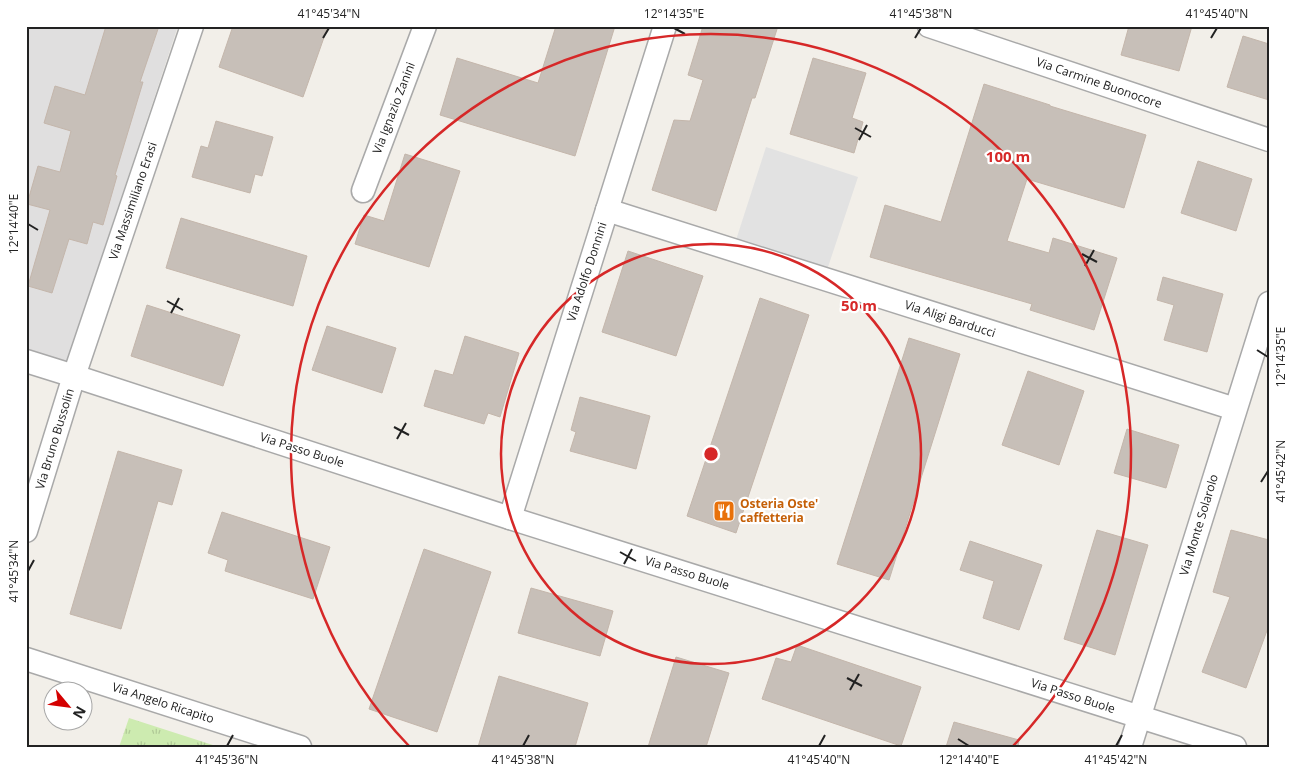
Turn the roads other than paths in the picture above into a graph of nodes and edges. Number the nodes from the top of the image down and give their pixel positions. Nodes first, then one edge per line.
1 (192, 26) edge
2 (426, 26) edge
3 (666, 26) edge
4 (942, 28) edge
5 (1269, 140) edge
6 (363, 191) dead end
7 (607, 210) junction
8 (1269, 303) edge
9 (26, 361) edge
10 (74, 376) junction
11 (1236, 409) junction
12 (510, 518) junction
13 (26, 530) edge
14 (26, 659) edge
15 (1139, 717) junction
16 (300, 747) edge
17 (1130, 747) edge
18 (1235, 747) edge

1 - 10 street, Via Massimiliano Erasi
2 - 6 street, Via Ignazio Zanini
3 - 7 street, Via Adolfo Donnini
4 - 5 street, Via Carmine Buonocore
7 - 11 street, Via Aligi Barducci
7 - 12 street, Via Adolfo Donnini
8 - 11 street, Via Monte Solarolo
9 - 10 street, Via Passo Buole
10 - 12 street, Via Passo Buole
10 - 13 street, Via Bruno Bussolin
11 - 15 street, Via Monte Solarolo
12 - 15 street, Via Passo Buole
14 - 16 street, Via Angelo Ricapito
15 - 17 street, Via Monte Solarolo
15 - 18 street, Via Passo Buole

